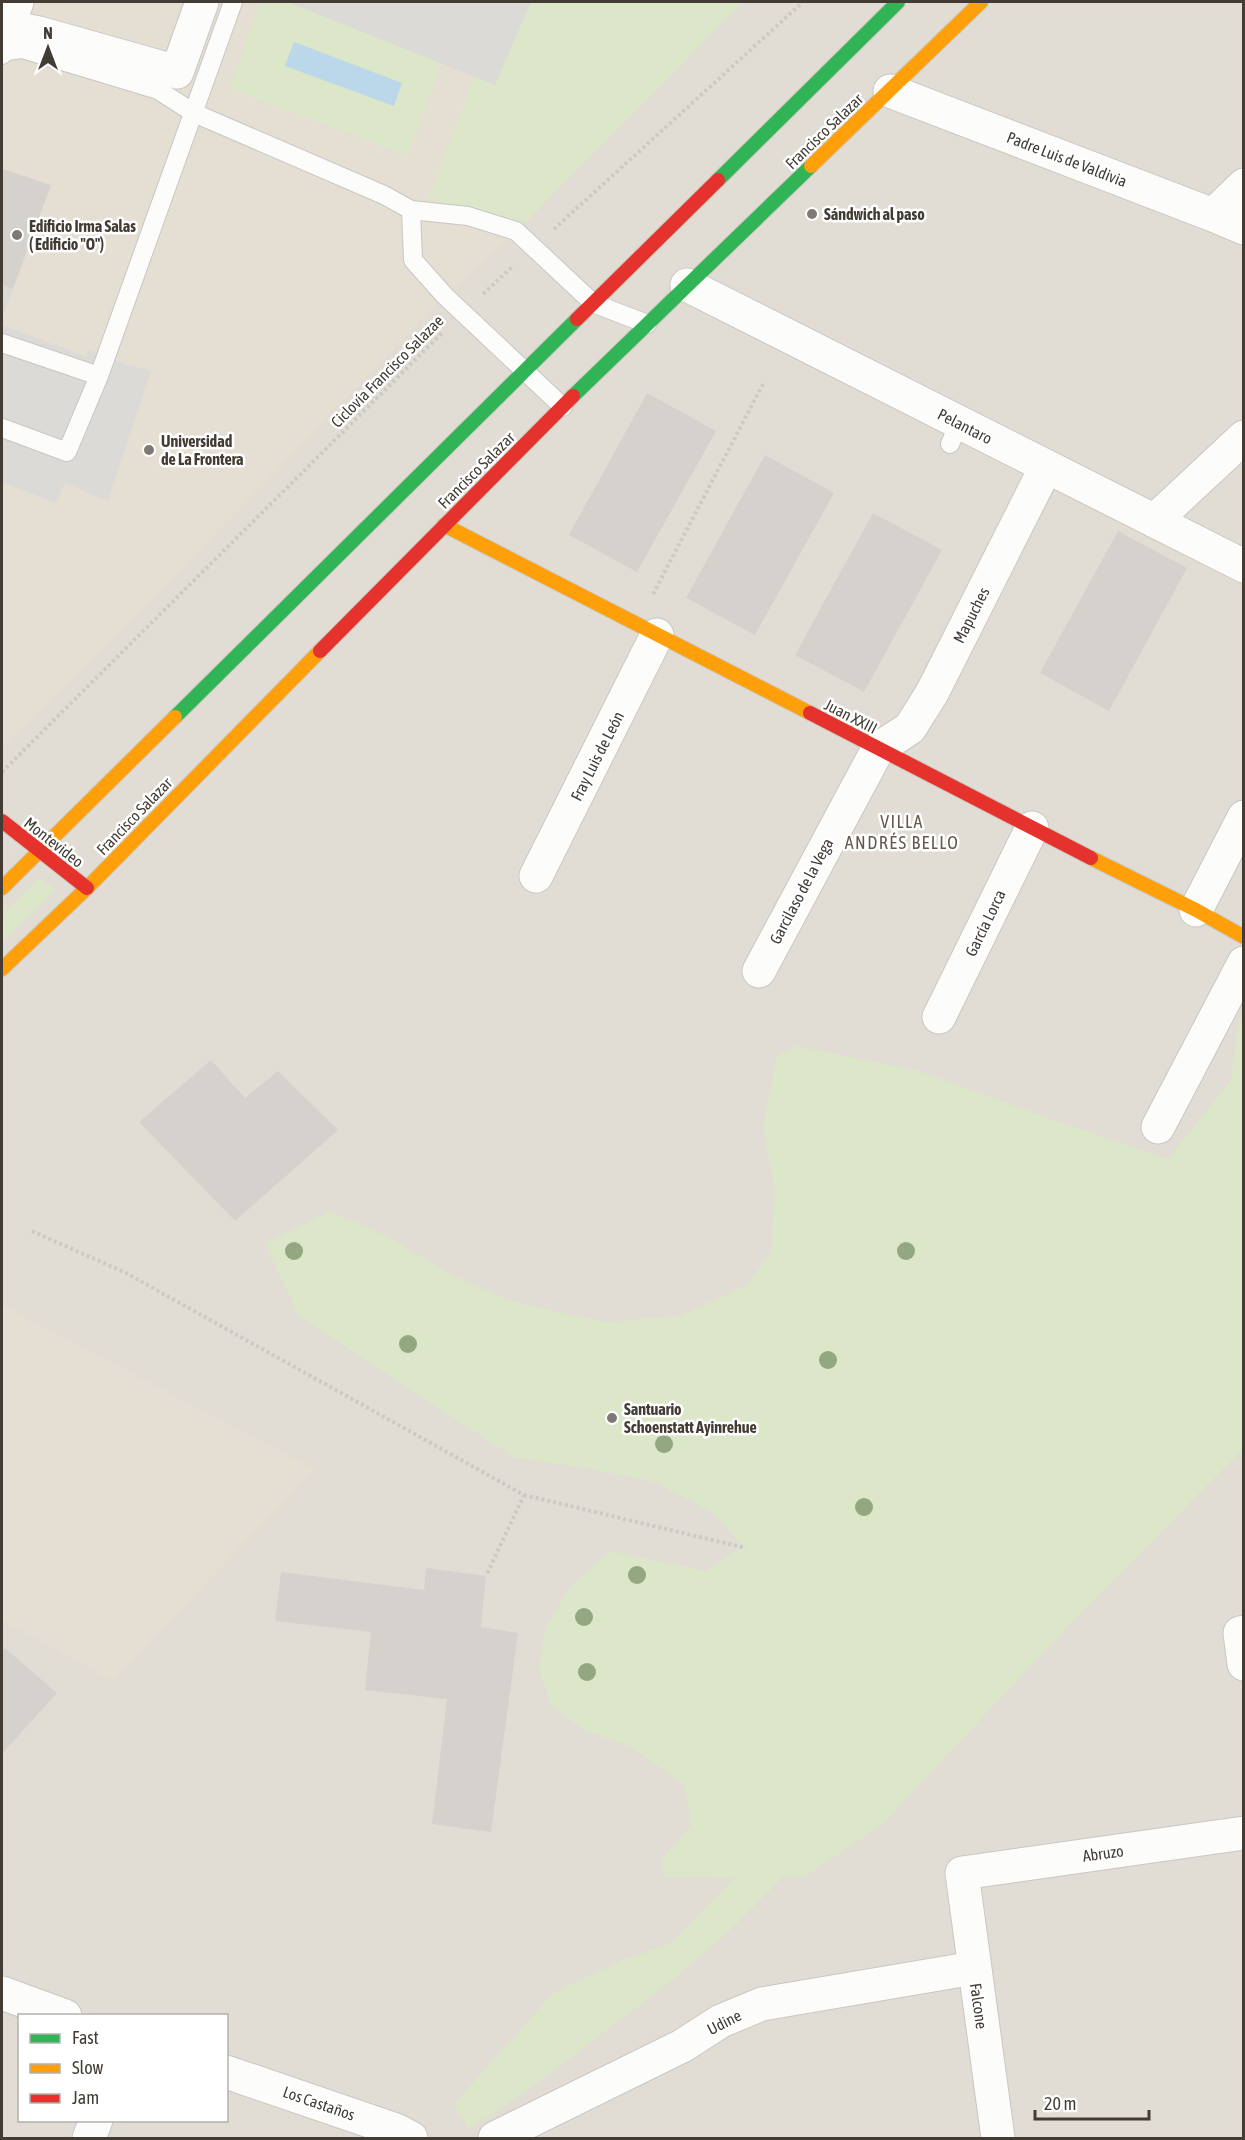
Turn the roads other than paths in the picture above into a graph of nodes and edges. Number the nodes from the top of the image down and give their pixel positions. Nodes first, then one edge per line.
1 (17, 2) edge
2 (202, 2) edge
3 (233, 2) edge
4 (898, 2) edge
5 (981, 2) edge
6 (2, 55) edge
7 (890, 91) junction
8 (194, 112) junction
9 (1244, 185) edge
10 (411, 210) junction
11 (1213, 215) junction
12 (1244, 228) edge
13 (687, 285) junction
14 (593, 303) junction
15 (647, 324) junction
16 (2, 342) edge
17 (525, 371) junction
18 (99, 376) junction
19 (563, 407) junction
20 (2, 428) edge
21 (1244, 437) edge
22 (1046, 467) junction
23 (1154, 521) junction
24 (444, 525) junction
25 (1244, 566) edge
26 (657, 635) junction
27 (878, 749) junction
28 (1244, 817) edge
29 (2, 821) edge
30 (1032, 828) junction
31 (38, 852) junction
32 (536, 876) dead end
33 (2, 888) edge
34 (87, 888) junction
35 (1197, 910) junction
36 (1244, 937) edge
37 (1244, 963) edge
38 (2, 969) edge
39 (759, 971) dead end
40 (939, 1017) dead end
41 (1158, 1127) dead end
42 (1242, 1632) edge
43 (1244, 1664) edge
44 (1244, 1833) edge
45 (962, 1873) joint
46 (974, 1968) junction
47 (2, 1993) edge
48 (60, 2014) edge
49 (228, 2073) edge
50 (96, 2122) edge
51 (398, 2136) edge
52 (88, 2139) edge
53 (495, 2139) edge
54 (998, 2139) edge

1 - 2 street
3 - 8 lane
4 - 14 main road
5 - 7 main road, Francisco Salazar
6 - 8 lane
7 - 11 street, Padre Luis de Valdivia
7 - 13 main road, Francisco Salazar
8 - 10 lane
8 - 18 lane
9 - 11 street
10 - 14 lane
10 - 17 lane
11 - 12 street, Padre Luis de Valdivia
13 - 15 main road, Francisco Salazar
13 - 22 street, Pelantaro
14 - 15 lane
14 - 17 main road
15 - 19 main road, Francisco Salazar
16 - 18 lane
17 - 19 lane
17 - 31 main road
18 - 20 lane
19 - 24 main road, Francisco Salazar
21 - 23 street
22 - 23 street, Pelantaro
22 - 27 street, Mapuches
23 - 25 street, Pelantaro
24 - 26 main road, Juan XXIII
24 - 34 main road, Francisco Salazar
26 - 27 main road, Juan XXIII
26 - 32 street, Fray Luis de León
27 - 30 main road, Juan XXIII
27 - 39 street, Garcilaso de la Vega
28 - 35 street
29 - 31 main road, Montevideo
30 - 35 main road, Juan XXIII
30 - 40 street, García Lorca
31 - 33 main road
31 - 34 main road, Montevideo
34 - 38 main road, Francisco Salazar
35 - 36 main road, Juan XXIII
37 - 41 street
42 - 43 street
44 - 45 street, Abruzo
45 - 46 street, Falcone
46 - 53 street, Udine
46 - 54 street, Falcone
47 - 48 street
49 - 51 street, Los Castaños
50 - 52 street

